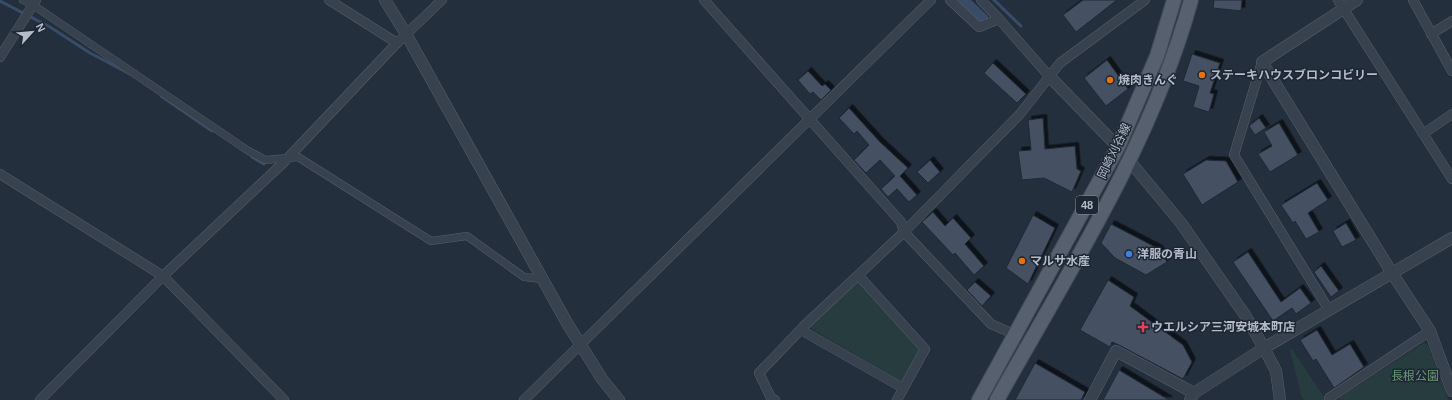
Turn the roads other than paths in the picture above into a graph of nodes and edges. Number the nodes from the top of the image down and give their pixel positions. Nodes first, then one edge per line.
1 (23, 0) edge
2 (329, 0) edge
3 (385, 0) edge
4 (442, 0) edge
5 (704, 0) edge
6 (931, 0) edge
7 (950, 0) edge
8 (980, 0) edge
9 (1144, 0) edge
10 (1174, 0) edge
11 (1191, 0) edge
12 (1357, 0) edge
13 (1413, 0) edge
14 (34, 2) edge
15 (1134, 3) edge
16 (1341, 4) edge
17 (999, 18) junction
18 (1452, 21) edge
19 (406, 34) junction
20 (1431, 34) junction
21 (397, 43) junction
22 (0, 57) edge
23 (1262, 62) junction
24 (1452, 71) edge
25 (1049, 76) junction
26 (1452, 114) edge
27 (810, 119) junction
28 (1423, 134) junction
29 (1118, 147) junction
30 (287, 159) junction
31 (1130, 161) junction
32 (0, 174) edge
33 (1452, 179) edge
34 (904, 232) junction
35 (1452, 238) edge
36 (1392, 273) junction
37 (163, 276) junction
38 (858, 276) junction
39 (542, 278) junction
40 (1330, 310) junction
41 (801, 330) junction
42 (1430, 331) junction
43 (1016, 335) junction
44 (580, 344) junction
45 (1264, 348) junction
46 (903, 388) junction
47 (1452, 390) edge
48 (1192, 396) edge
49 (772, 399) edge
50 (40, 400) edge
51 (284, 400) edge
52 (524, 400) edge
53 (619, 400) edge
54 (897, 400) edge
55 (979, 400) edge
56 (997, 400) edge
57 (1090, 400) edge
58 (1280, 400) edge
59 (1331, 400) edge

1 - 14 street
2 - 21 street
3 - 19 street
4 - 19 street
5 - 27 street
6 - 27 street
7 - 17 street
8 - 17 street
9 - 15 street
10 - 29 main road, 岡崎刈谷線 / 48
11 - 31 main road, 岡崎刈谷線 / 48
12 - 16 street
13 - 20 street
14 - 22 street
14 - 30 street
15 - 25 street
16 - 23 street
16 - 28 street
17 - 25 street
18 - 20 street
19 - 21 street
19 - 39 street
20 - 24 street
21 - 30 street
23 - 36 street
23 - 40 street
25 - 29 street
25 - 34 street
26 - 28 street
27 - 34 street
27 - 44 street
28 - 33 street
29 - 31 street
29 - 43 main road, 岡崎刈谷線 / 48
30 - 37 street
30 - 39 street
31 - 45 street
31 - 56 main road, 岡崎刈谷線 / 48
32 - 37 street
34 - 38 street
34 - 43 street
35 - 36 street
36 - 40 street
36 - 42 street
37 - 50 street
37 - 51 street
38 - 41 street
38 - 46 street
39 - 44 street
40 - 45 street
41 - 46 street
41 - 49 street
42 - 47 street
42 - 59 street
43 - 55 main road, 岡崎刈谷線 / 48
44 - 52 street
44 - 53 street
45 - 48 street
45 - 58 street
46 - 54 street
48 - 57 street

